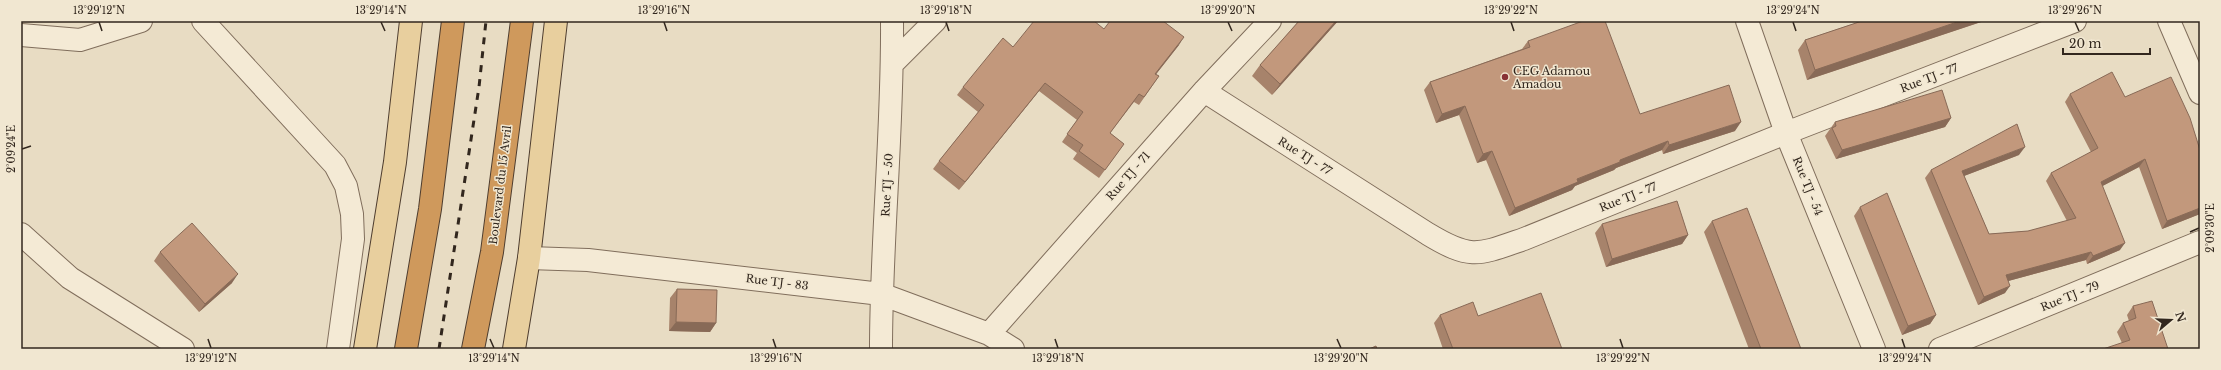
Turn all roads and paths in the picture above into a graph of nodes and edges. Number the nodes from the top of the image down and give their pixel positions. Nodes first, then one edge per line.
1 (141, 21) edge
2 (203, 21) edge
3 (411, 21) edge
4 (453, 21) edge
5 (522, 21) edge
6 (556, 21) edge
7 (892, 21) edge
8 (935, 21) edge
9 (1270, 21) edge
10 (1747, 21) edge
11 (2075, 21) edge
12 (2169, 21) edge
13 (21, 35) edge
14 (892, 64) junction
15 (1204, 92) junction
16 (2200, 93) edge
17 (1786, 133) junction
18 (21, 234) edge
19 (2200, 242) edge
20 (529, 258) junction
21 (882, 294) junction
22 (989, 334) junction
23 (183, 349) edge
24 (338, 349) edge
25 (365, 349) edge
26 (406, 349) edge
27 (473, 349) edge
28 (514, 349) edge
29 (881, 349) edge
30 (1013, 349) edge
31 (1874, 349) edge
32 (1940, 349) edge

1 - 13 street
2 - 24 street
3 - 25 main road
4 - 26 highway
5 - 27 highway, Boulevard du 15 Avril
6 - 20 main road
7 - 14 street, Rue TJ - 50
8 - 14 street
9 - 15 street, Rue TJ - 71
10 - 17 street, Rue TJ - 54
11 - 17 street, Rue TJ - 77
12 - 16 street
14 - 21 street, Rue TJ - 50
15 - 17 street, Rue TJ - 77
15 - 22 street, Rue TJ - 71
17 - 31 street, Rue TJ - 54
18 - 23 street
19 - 32 street, Rue TJ - 79
20 - 21 street, Rue TJ - 83
20 - 28 main road
21 - 22 street, Rue TJ - 83
21 - 29 street, Rue TJ - 50
22 - 30 street, Rue TJ - 83

